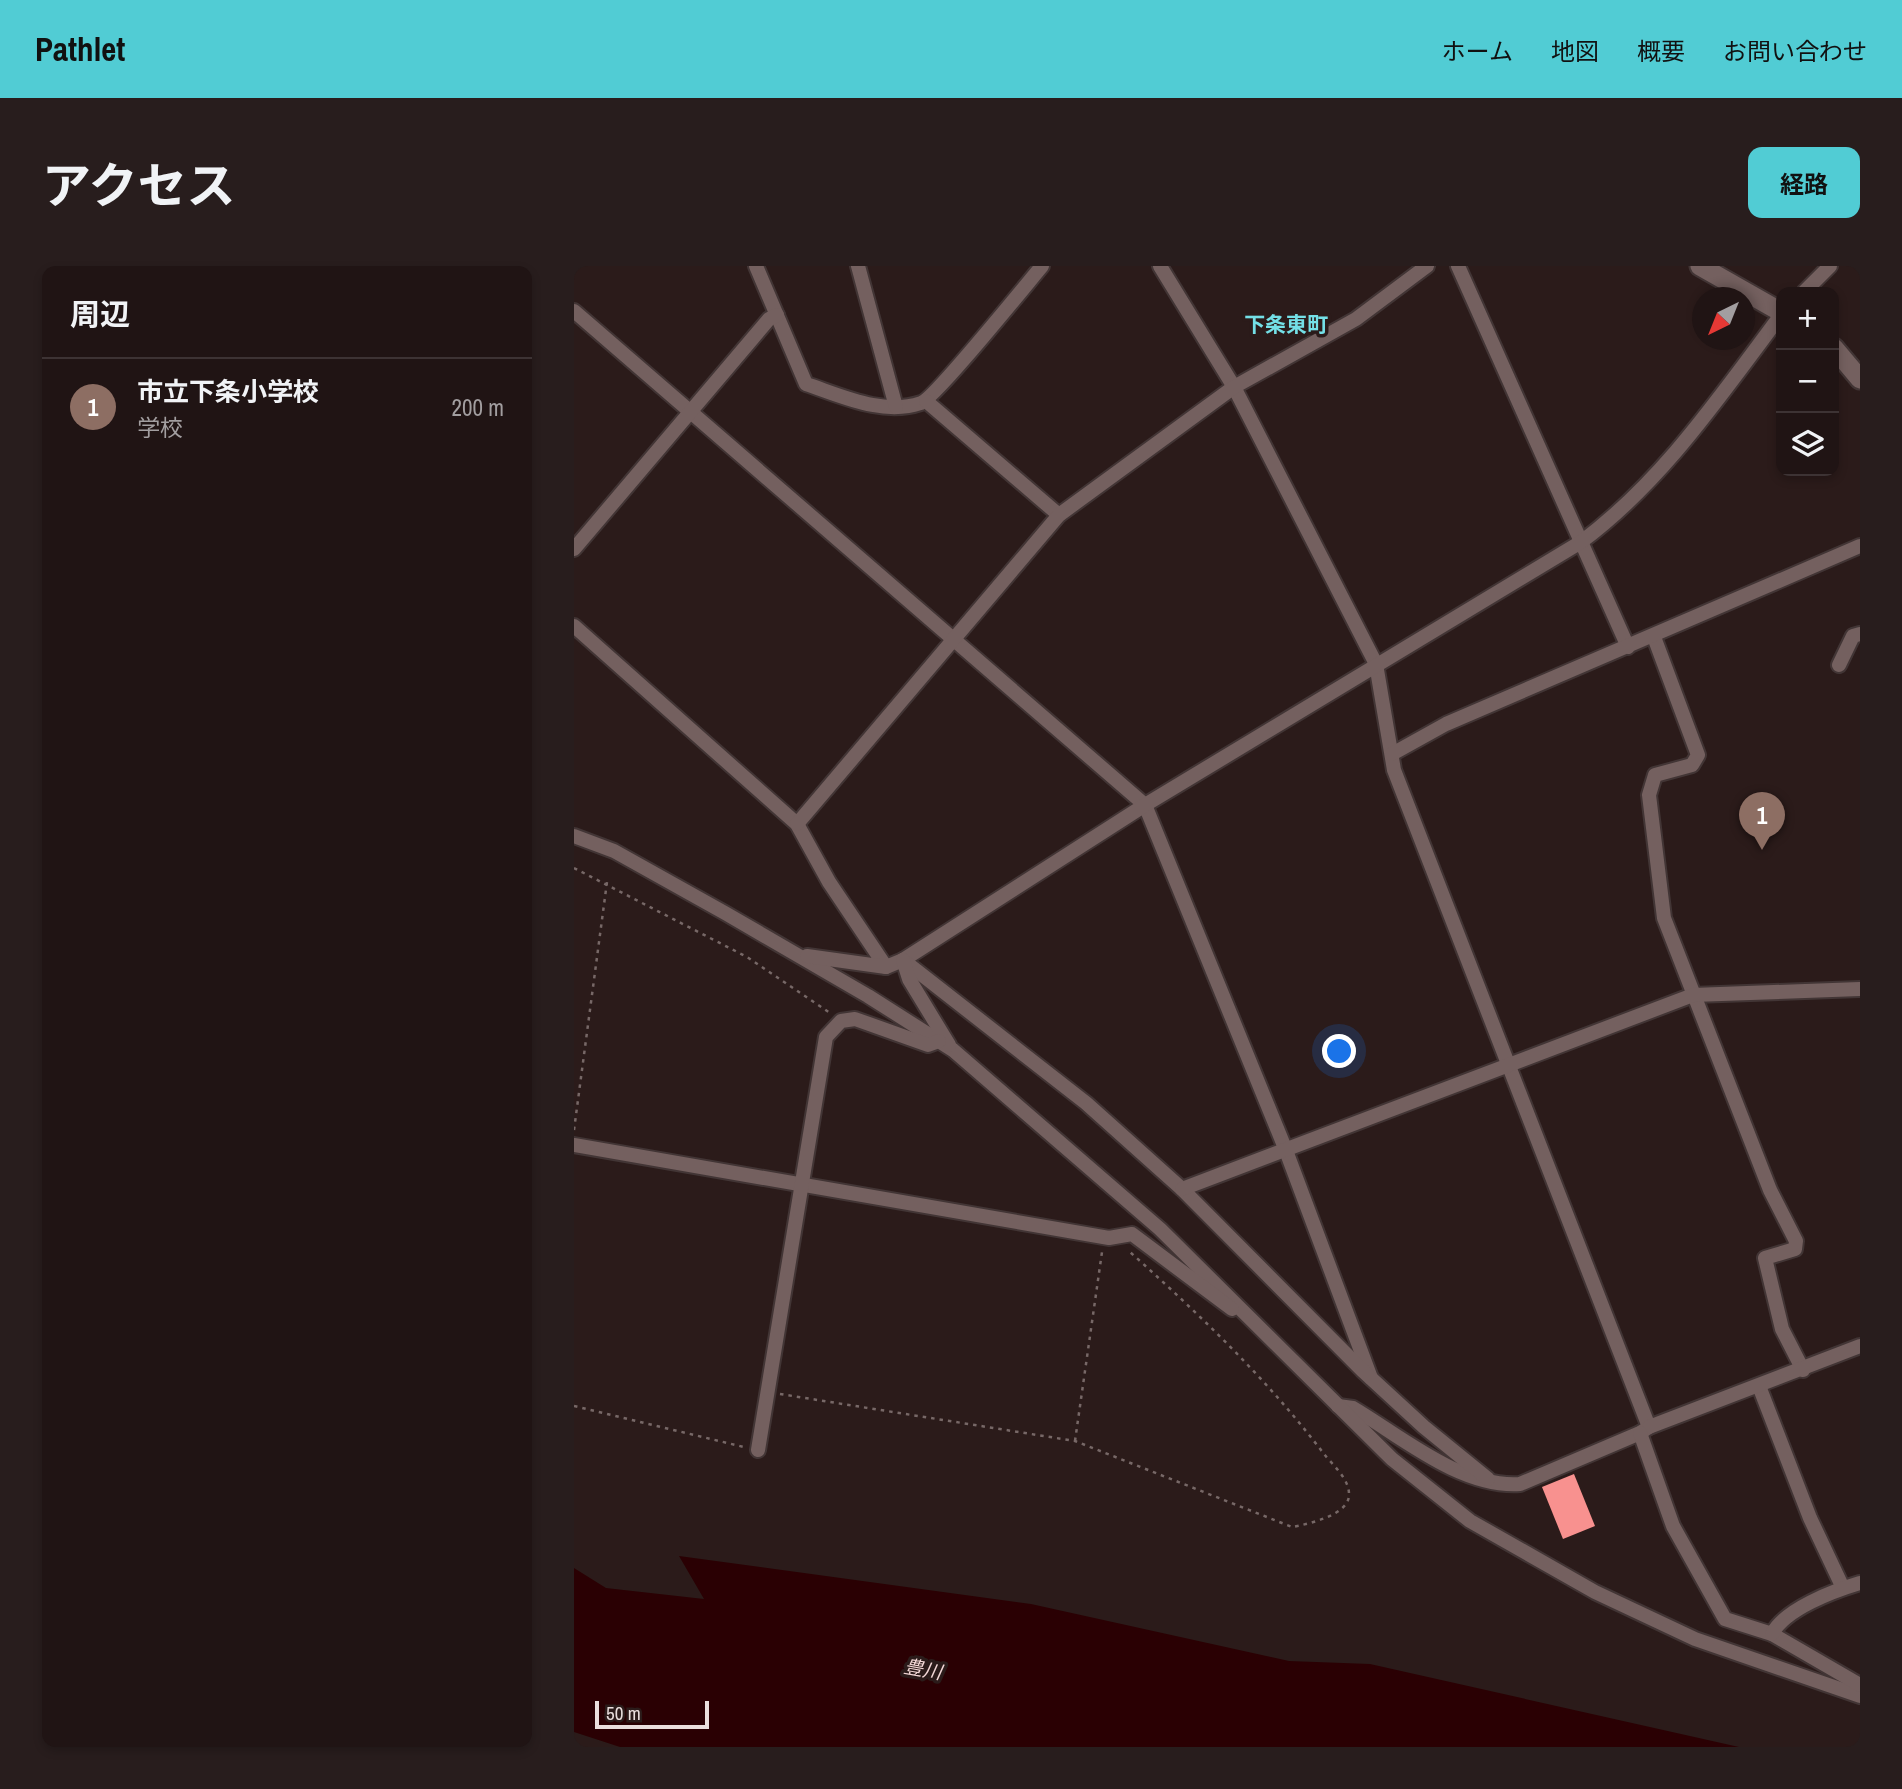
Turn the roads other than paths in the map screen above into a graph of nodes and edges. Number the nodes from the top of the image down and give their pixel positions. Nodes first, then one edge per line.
1 (756, 266) edge
2 (858, 266) edge
3 (1042, 266) edge
4 (1160, 266) edge
5 (1427, 266) edge
6 (1458, 266) edge
7 (1700, 266) edge
8 (1830, 266) edge
9 (1809, 287) edge
10 (1776, 310) edge
11 (574, 311) edge
12 (777, 315) junction
13 (1776, 320) edge
14 (1836, 350) edge
15 (1860, 379) edge
16 (1234, 387) junction
17 (926, 401) junction
18 (896, 407) junction
19 (690, 413) junction
20 (1059, 515) junction
21 (1581, 542) junction
22 (1860, 546) edge
23 (574, 549) edge
24 (574, 626) edge
25 (1860, 634) edge
26 (1654, 637) junction
27 (953, 639) junction
28 (1628, 647) junction
29 (1376, 664) junction
30 (1839, 665) dead end
31 (1392, 754) junction
32 (1145, 805) junction
33 (797, 824) junction
34 (574, 836) edge
35 (798, 955) junction
36 (904, 960) junction
37 (886, 967) junction
38 (1860, 989) edge
39 (1693, 995) junction
40 (939, 1041) junction
41 (953, 1050) junction
42 (1508, 1063) junction
43 (574, 1145) edge
44 (1285, 1148) junction
45 (800, 1183) junction
46 (1182, 1189) junction
47 (1249, 1317) junction
48 (1860, 1346) edge
49 (1802, 1370) junction
50 (1371, 1378) junction
51 (1759, 1386) junction
52 (1338, 1406) junction
53 (1645, 1430) junction
54 (758, 1450) road end
55 (1495, 1484) junction
56 (1860, 1583) edge
57 (1843, 1588) junction
58 (1772, 1634) junction
59 (1860, 1685) edge
60 (1860, 1696) edge

1 - 12 street
2 - 18 street
3 - 17 street
4 - 16 street
5 - 16 street
6 - 21 street
7 - 10 street
8 - 9 street
11 - 19 street
12 - 18 street
12 - 19 street
13 - 21 street
14 - 15 street
16 - 20 street
16 - 29 street
17 - 18 street
17 - 20 street
19 - 23 street
19 - 27 street
20 - 27 street
21 - 28 street
21 - 29 street
22 - 26 street
24 - 33 street
25 - 30 street
26 - 28 street
26 - 39 street
27 - 32 street
27 - 33 street
28 - 31 street
29 - 31 street
29 - 32 street
31 - 42 street
32 - 36 street
32 - 44 street
33 - 37 street
34 - 35 street
35 - 37 street
35 - 40 street
36 - 37 street
36 - 41 street
36 - 46 street
38 - 39 street
39 - 42 street
39 - 49 street
40 - 41 street
40 - 45 street
41 - 47 street
42 - 44 street
42 - 53 street
43 - 45 street
44 - 46 street
44 - 50 street
45 - 47 street
45 - 54 street
46 - 50 street
47 - 52 street
48 - 49 street
49 - 51 street
50 - 55 street
51 - 53 street
51 - 57 street
52 - 55 street
52 - 60 street
53 - 55 street
53 - 58 street
56 - 57 street
57 - 58 street
58 - 59 street

